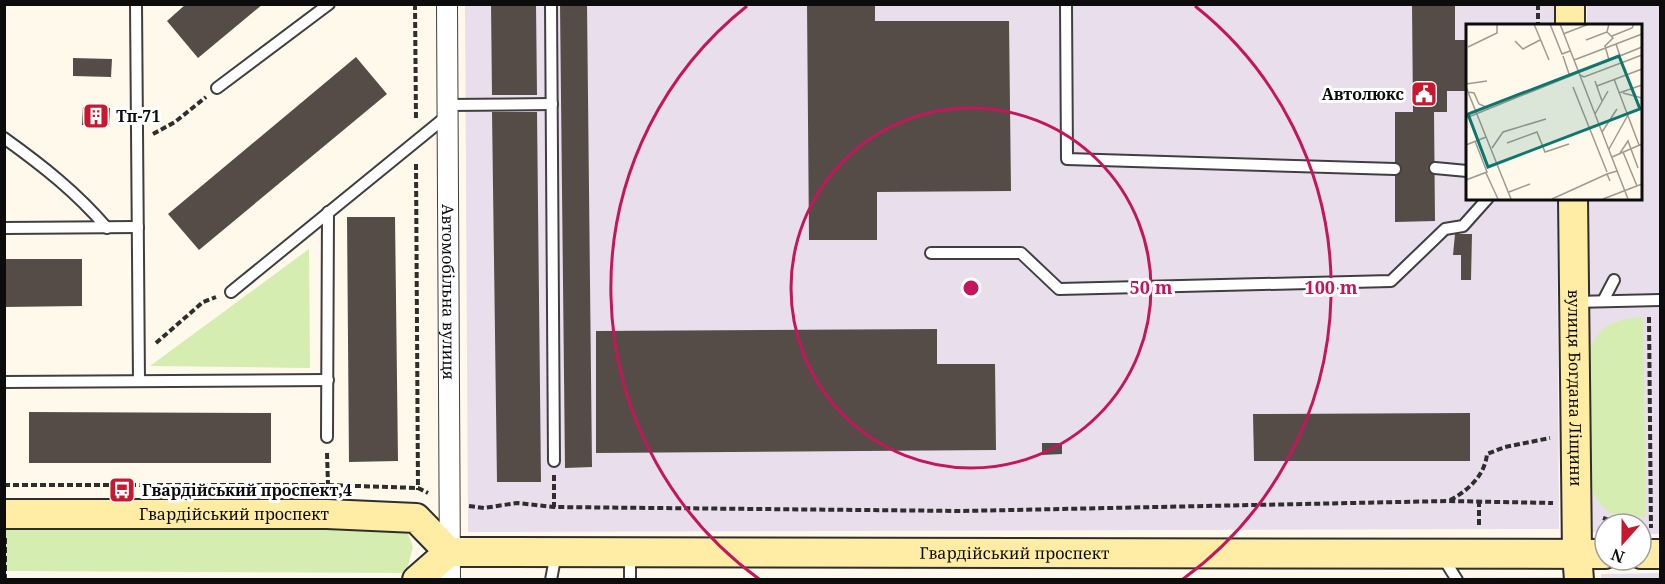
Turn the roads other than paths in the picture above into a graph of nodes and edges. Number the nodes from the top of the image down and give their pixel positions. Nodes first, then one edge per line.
1 (136, 4) edge
2 (329, 4) edge
3 (447, 4) edge
4 (551, 4) edge
5 (1066, 4) edge
6 (1570, 4) edge
7 (1570, 24) edge
8 (217, 88) road end
9 (552, 104) junction
10 (447, 110) junction
11 (4, 138) edge
12 (1435, 168) dead end
13 (1395, 169) dead end
14 (1466, 171) edge
15 (1486, 200) edge
16 (1573, 200) edge
17 (328, 212) junction
18 (138, 227) junction
19 (4, 228) edge
20 (107, 228) junction
21 (931, 253) dead end
22 (1614, 280) dead end
23 (231, 292) road end
24 (1655, 300) edge
25 (1603, 301) junction
26 (1574, 302) junction
27 (328, 380) junction
28 (139, 381) junction
29 (4, 382) edge
30 (327, 437) road end
31 (554, 461) road end
32 (5, 514) edge
33 (556, 551) junction
34 (1440, 553) junction
35 (1593, 560) edge
36 (450, 566) edge
37 (630, 566) edge
38 (1578, 567) edge
39 (417, 579) edge
40 (551, 579) edge
41 (1457, 579) edge

1 - 18 lane
2 - 8 lane
3 - 10 street, Автомобільна вулиця
4 - 9 lane
5 - 13 lane
6 - 7 main road
9 - 10 lane
9 - 31 lane
10 - 17 lane
10 - 36 street, Автомобільна вулиця
11 - 20 lane
12 - 14 lane
15 - 21 lane
16 - 26 main road, вулиця Богдана Ліщини
17 - 23 lane
17 - 27 lane
18 - 20 lane
18 - 28 lane
19 - 20 lane
22 - 25 lane
24 - 25 lane
25 - 26 lane
26 - 38 main road, вулиця Богдана Ліщини
27 - 28 lane
27 - 30 lane
28 - 29 lane
32 - 36 main road, Гвардійський проспект
33 - 36 main road, Гвардійський проспект
33 - 37 main road, Гвардійський проспект
33 - 40 lane
34 - 37 main road, Гвардійський проспект
34 - 38 main road, Гвардійський проспект
34 - 41 lane
35 - 38 main road, Гвардійський проспект
36 - 39 main road

